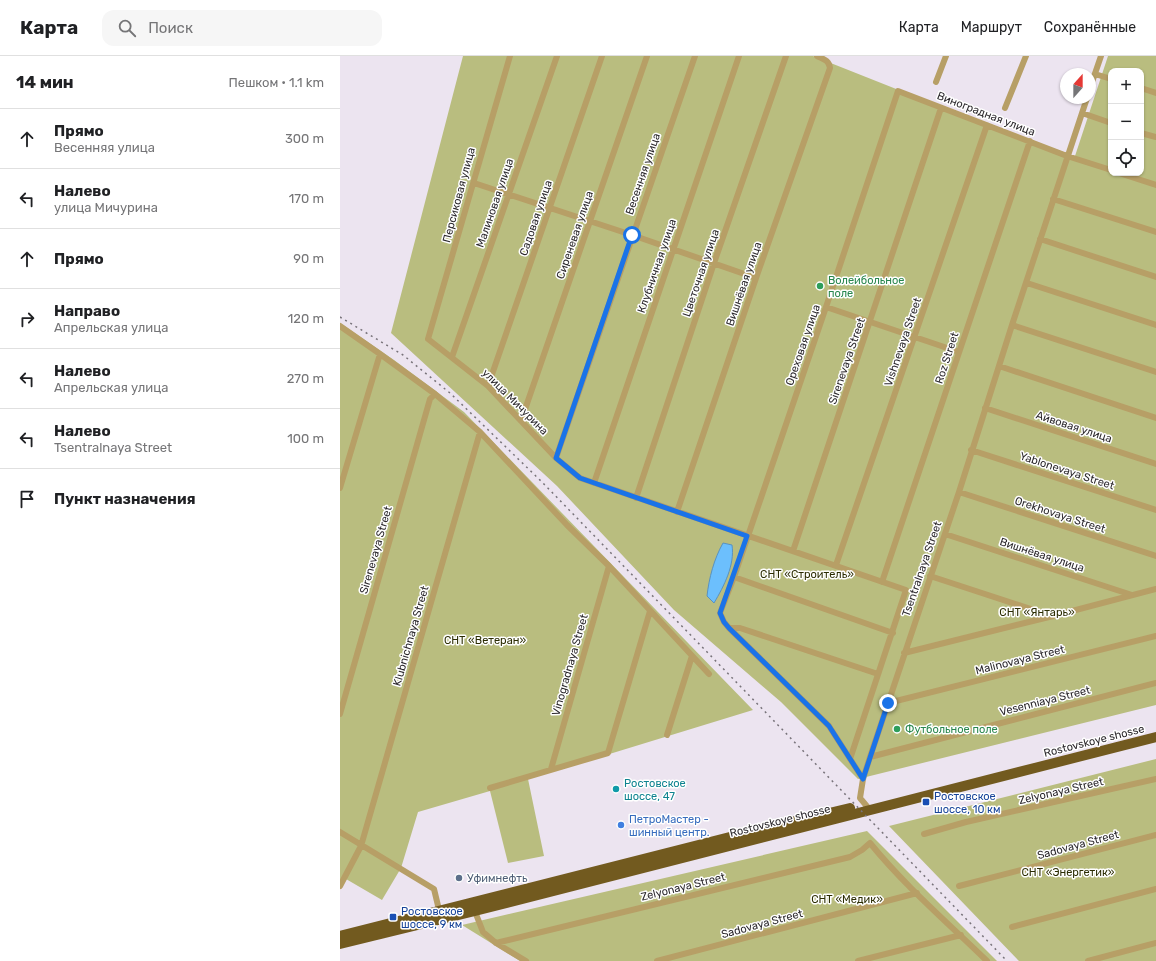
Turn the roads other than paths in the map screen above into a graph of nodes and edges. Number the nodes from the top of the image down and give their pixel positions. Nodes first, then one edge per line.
1 (510, 56) edge
2 (557, 56) edge
3 (602, 56) edge
4 (647, 56) edge
5 (694, 56) edge
6 (739, 56) edge
7 (786, 56) edge
8 (816, 56) edge
9 (946, 56) edge
10 (1026, 56) edge
11 (1100, 56) edge
12 (1096, 70) edge
13 (1096, 74) edge
14 (1108, 78) edge
15 (936, 82) dead end
16 (1144, 89) edge
17 (898, 91) joint
18 (1156, 93) edge
19 (1085, 104) edge
20 (941, 108) junction
21 (1005, 108) dead end
22 (1082, 113) junction
23 (1108, 122) edge
24 (987, 125) junction
25 (1144, 133) edge
26 (1156, 137) edge
27 (1030, 141) junction
28 (1067, 156) junction
29 (1108, 169) edge
30 (1128, 176) edge
31 (474, 183) junction
32 (1156, 185) edge
33 (509, 194) junction
34 (1053, 199) junction
35 (550, 208) junction
36 (590, 222) junction
37 (1156, 232) edge
38 (632, 235) junction
39 (1040, 239) junction
40 (674, 249) junction
41 (714, 263) junction
42 (1156, 277) edge
43 (756, 278) junction
44 (1027, 283) junction
45 (826, 307) junction
46 (871, 321) junction
47 (1012, 325) junction
48 (1156, 325) edge
49 (340, 326) edge
50 (915, 337) junction
51 (428, 339) joint
52 (959, 352) junction
53 (380, 354) junction
54 (452, 357) junction
55 (999, 366) junction
56 (1156, 372) edge
57 (488, 386) junction
58 (435, 394) junction
59 (985, 408) junction
60 (1156, 418) edge
61 (521, 421) junction
62 (480, 432) junction
63 (971, 450) junction
64 (556, 458) junction
65 (1156, 464) edge
66 (594, 483) junction
67 (340, 488) edge
68 (959, 492) junction
69 (636, 498) junction
70 (1156, 510) edge
71 (677, 512) junction
72 (945, 534) junction
73 (747, 536) junction
74 (792, 551) junction
75 (1156, 556) edge
76 (609, 566) junction
77 (836, 566) junction
78 (734, 576) junction
79 (930, 576) junction
80 (882, 582) junction
81 (1156, 589) edge
82 (1132, 595) junction
83 (650, 611) junction
84 (1053, 616) junction
85 (729, 628) junction
86 (893, 633) junction
87 (1156, 636) edge
88 (904, 653) junction
89 (692, 656) junction
90 (709, 674) dead end
91 (878, 674) junction
92 (1156, 683) edge
93 (888, 703) junction
94 (340, 714) edge
95 (1156, 730) edge
96 (667, 735) dead end
97 (1156, 737) edge
98 (870, 756) junction
99 (850, 760) junction
100 (551, 769) junction
101 (863, 779) junction
102 (1156, 779) edge
103 (490, 788) dead end
104 (868, 807) junction
105 (340, 832) edge
106 (924, 834) dead end
107 (1156, 835) edge
108 (361, 846) junction
109 (340, 886) edge
110 (959, 886) dead end
111 (1156, 889) edge
112 (917, 894) junction
113 (474, 906) junction
114 (440, 915) junction
115 (1012, 927) dead end
116 (961, 935) junction
117 (340, 936) edge
118 (1156, 942) edge
119 (496, 943) junction
120 (340, 944) edge
121 (526, 961) edge
122 (657, 961) edge
123 (858, 961) edge
124 (987, 961) edge
125 (1088, 961) edge

1 - 31 street, Персиковая улица
2 - 33 street, Малиновая улица
3 - 35 street, Садовая улица
4 - 36 street, Сиреневая улица
5 - 38 street, Весенняя улица
6 - 40 street, Клубничная улица
7 - 41 street, Цветочная улица
8 - 43 street, Вишнёвая улица
9 - 15 street
10 - 21 street
11 - 12 street
13 - 14 street
16 - 18 street
17 - 20 street, Виноградная улица
17 - 45 street, Ореховая улица
19 - 22 street, Tsentralnaya Street
20 - 24 street, Виноградная улица
20 - 46 street, Sirenevaya Street
22 - 23 street
22 - 28 street, Tsentralnaya Street
24 - 27 street, Виноградная улица
24 - 50 street, Vishnevaya Street
25 - 26 street
27 - 28 street, Виноградная улица
27 - 52 street, Roz Street
28 - 29 street, Виноградная улица
28 - 34 street, Tsentralnaya Street
30 - 32 street
31 - 33 street
31 - 51 street, Персиковая улица
33 - 35 street
33 - 54 street, Малиновая улица
34 - 37 street
34 - 39 street, Tsentralnaya Street
35 - 36 street
35 - 57 street, Садовая улица
36 - 38 street
36 - 61 street, Сиреневая улица
38 - 40 street
38 - 64 street, Весенняя улица
39 - 42 street
39 - 44 street, Tsentralnaya Street
40 - 41 street
40 - 66 street, Клубничная улица
41 - 43 street
41 - 69 street, Цветочная улица
43 - 71 street, Вишнёвая улица
44 - 47 street, Tsentralnaya Street
44 - 48 street
45 - 46 street
45 - 73 street, Ореховая улица
46 - 50 street
46 - 74 street, Sirenevaya Street
47 - 55 street, Tsentralnaya Street
47 - 56 street
49 - 53 street
50 - 52 street
50 - 77 street, Vishnevaya Street
51 - 54 street, улица Мичурина
52 - 80 street, Roz Street
53 - 58 street
53 - 67 street
54 - 57 street, улица Мичурина
55 - 59 street, Tsentralnaya Street
55 - 60 street
57 - 61 street, улица Мичурина
58 - 62 street
58 - 94 street, Sirenevaya Street
59 - 63 street, Tsentralnaya Street
59 - 65 street, Айвовая улица
61 - 64 street, улица Мичурина
62 - 76 street
62 - 108 street, Klubnichnaya Street
63 - 68 street, Tsentralnaya Street
63 - 70 street, Yablonevaya Street
64 - 66 street, улица Мичурина
66 - 69 street, улица Мичурина
68 - 72 street, Tsentralnaya Street
68 - 75 street, Orekhovaya Street
69 - 71 street, улица Мичурина
71 - 73 street, улица Мичурина
72 - 79 street, Tsentralnaya Street
72 - 82 street, Вишнёвая улица
73 - 74 street, улица Мичурина
73 - 78 street, Ореховая улица
74 - 77 street, улица Мичурина
76 - 83 street
76 - 100 street, Vinogradnaya Street
77 - 80 street, улица Мичурина
78 - 85 street, Ореховая улица
78 - 86 street
79 - 84 street
79 - 88 street, Tsentralnaya Street
80 - 86 street, улица Мичурина
81 - 82 street
82 - 84 street
83 - 89 street
83 - 100 street
84 - 88 street
85 - 91 street
85 - 99 street
86 - 91 street
87 - 93 street, Malinovaya Street
88 - 93 street, Tsentralnaya Street
89 - 90 street
89 - 96 street
91 - 99 street
92 - 98 street, Vesenniaya Street
93 - 98 street, Tsentralnaya Street
95 - 104 highway, Rostovskoye shosse
97 - 104 highway, Rostovskoye shosse
98 - 101 street, Tsentralnaya Street
99 - 101 street
100 - 103 street
101 - 104 street, Tsentralnaya Street
102 - 106 street, Zelyonaya Street
104 - 113 highway, Rostovskoye shosse
105 - 108 street
107 - 110 street, Sadovaya Street
108 - 109 street, Klubnichnaya Street
108 - 114 street
111 - 115 street
112 - 116 street
112 - 119 street, Zelyonaya Street
112 - 122 street, Sadovaya Street
113 - 114 highway, Rostovskoye shosse
113 - 119 street
114 - 117 highway, Rostovskoye shosse
114 - 120 highway, Rostovskoye shosse
116 - 123 street
116 - 124 street
118 - 125 street
119 - 121 street

